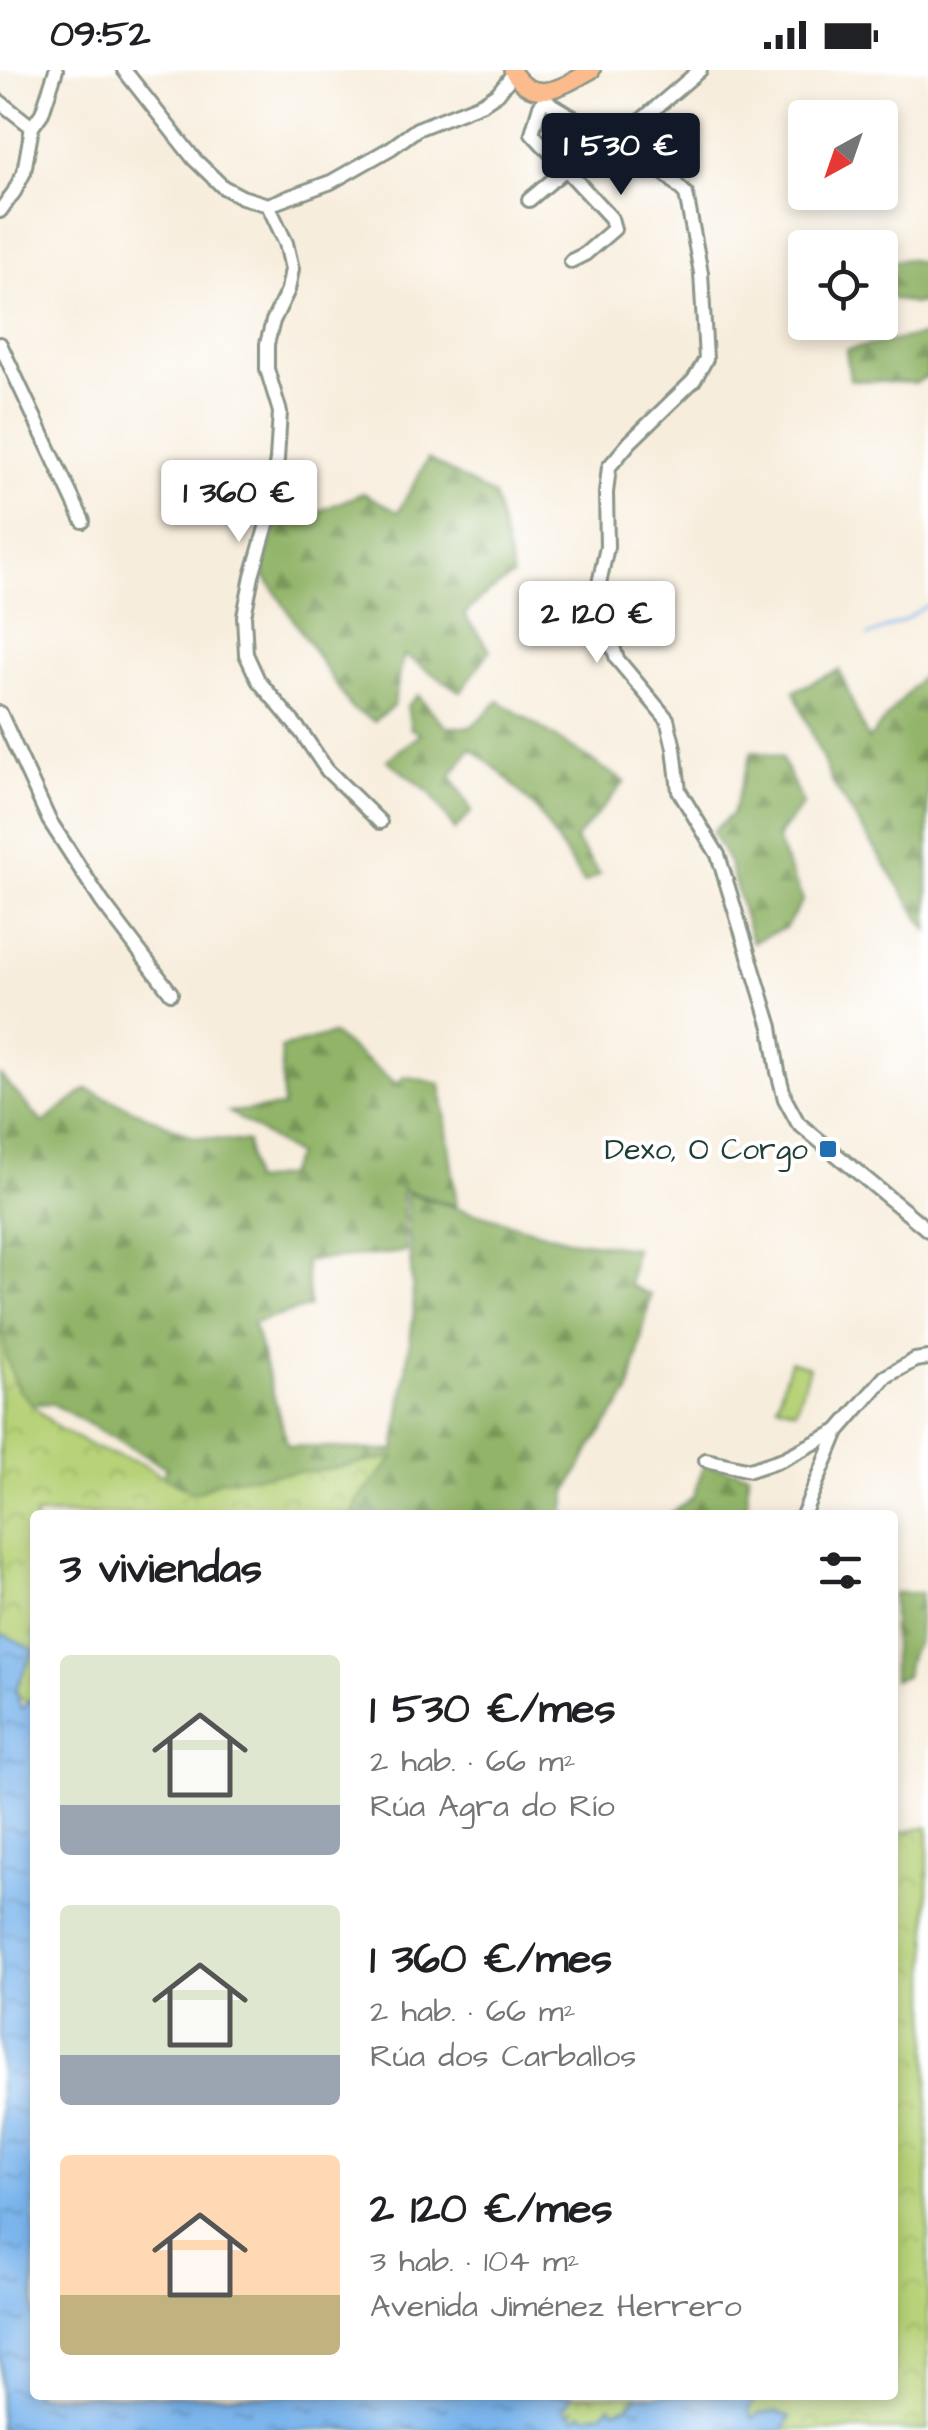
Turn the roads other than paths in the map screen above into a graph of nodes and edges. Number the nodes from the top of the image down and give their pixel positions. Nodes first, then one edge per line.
1 (56, 70) edge
2 (124, 70) edge
3 (592, 70) edge
4 (700, 70) edge
5 (512, 72) edge
6 (544, 95) junction
7 (0, 102) edge
8 (644, 118) dead end
9 (32, 126) junction
10 (566, 169) junction
11 (529, 200) dead end
12 (268, 206) junction
13 (0, 211) edge
14 (570, 261) dead end
15 (0, 344) edge
16 (83, 521) dead end
17 (0, 713) edge
18 (380, 822) dead end
19 (171, 993) dead end
20 (928, 1230) edge
21 (928, 1358) edge
22 (838, 1431) junction
23 (706, 1460) dead end
24 (804, 1510) edge

1 - 9 street
2 - 12 street
3 - 6 main road
4 - 8 street
5 - 6 main road
5 - 12 street
6 - 10 street
6 - 20 street
7 - 9 street
9 - 13 street
10 - 11 street
10 - 14 street
12 - 18 street
15 - 16 street
17 - 19 street
21 - 22 street
22 - 23 street
22 - 24 street

